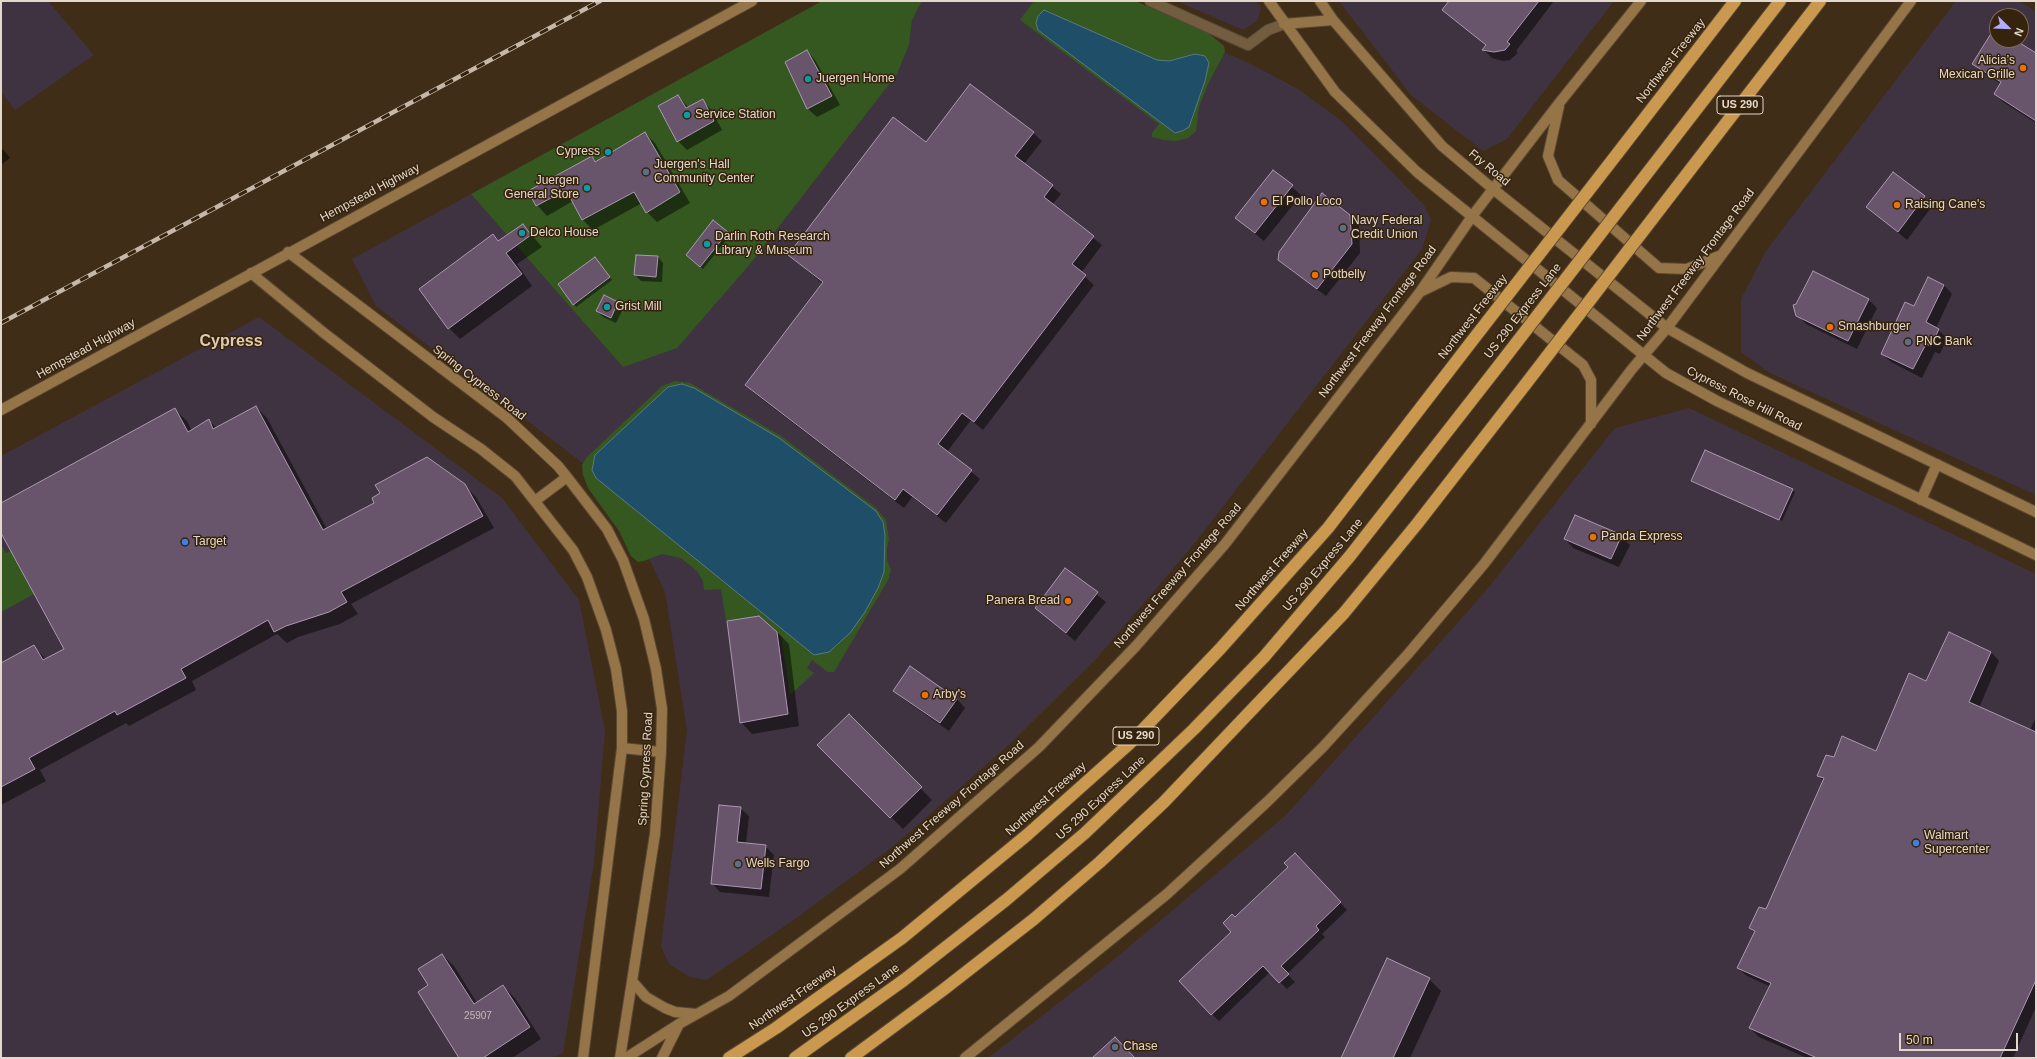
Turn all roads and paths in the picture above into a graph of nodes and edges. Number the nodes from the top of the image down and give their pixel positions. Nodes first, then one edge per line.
1 (752, 1) edge
2 (1150, 1) edge
3 (1269, 1) edge
4 (1320, 1) edge
5 (1642, 1) edge
6 (1735, 1) edge
7 (1780, 1) edge
8 (1820, 1) edge
9 (1911, 1) edge
10 (1333, 20) junction
11 (1284, 24) junction
12 (1560, 102) junction
13 (1493, 189) junction
14 (1473, 215) junction
15 (288, 252) junction
16 (1720, 256) junction
17 (251, 273) junction
18 (1420, 292) junction
19 (1667, 328) junction
20 (1644, 356) junction
21 (1, 410) edge
22 (1591, 424) junction
23 (1937, 464) junction
24 (567, 477) junction
25 (1921, 500) junction
26 (535, 501) junction
27 (2036, 512) edge
28 (2036, 555) edge
29 (622, 748) junction
30 (662, 752) junction
31 (632, 981) junction
32 (696, 1014) junction
33 (679, 1024) junction
34 (583, 1058) edge
35 (620, 1058) edge
36 (626, 1058) edge
37 (662, 1058) edge
38 (729, 1058) edge
39 (795, 1058) edge
40 (851, 1058) edge
41 (965, 1058) edge

1 - 15 main road, Hempstead Highway
2 - 11 street
3 - 11 main road
4 - 10 main road, Fry Road
5 - 12 main road, Northwest Freeway Frontage Road
6 - 38 highway, Northwest Freeway / US 290, bridge
7 - 39 highway, US 290 Express Lane, bridge
8 - 40 highway, US 290, bridge
9 - 16 main road, Northwest Freeway Frontage Road
10 - 11 main road
10 - 13 main road, Fry Road
11 - 14 main road
12 - 13 main road, Northwest Freeway Frontage Road
12 - 16 main road
13 - 14 main road, Northwest Freeway Frontage Road
13 - 19 main road, Fry Road
14 - 18 main road, Northwest Freeway Frontage Road
14 - 20 main road, Cypress Rose Hill Road
15 - 17 main road, Hempstead Highway
15 - 24 main road, Spring Cypress Road
16 - 19 main road, Northwest Freeway Frontage Road
17 - 21 main road, Hempstead Highway
17 - 26 main road, Spring Cypress Road
18 - 22 main road
18 - 32 main road, Northwest Freeway Frontage Road
19 - 20 main road, Northwest Freeway Frontage Road
19 - 23 main road, Cypress Rose Hill Road
20 - 22 main road, Northwest Freeway Frontage Road
20 - 25 main road, Cypress Rose Hill Road
22 - 41 main road, Northwest Freeway Frontage Road
23 - 25 main road
23 - 27 main road, Cypress Rose Hill Road
24 - 26 main road
24 - 30 main road, Spring Cypress Road
25 - 28 main road, Cypress Rose Hill Road
26 - 29 main road, Spring Cypress Road
29 - 30 main road
29 - 34 main road, Spring Cypress Road
30 - 31 main road, Spring Cypress Road
31 - 32 main road
31 - 35 main road, Spring Cypress Road
32 - 33 main road, Northwest Freeway Frontage Road
33 - 36 main road, Northwest Freeway Frontage Road
33 - 37 main road

